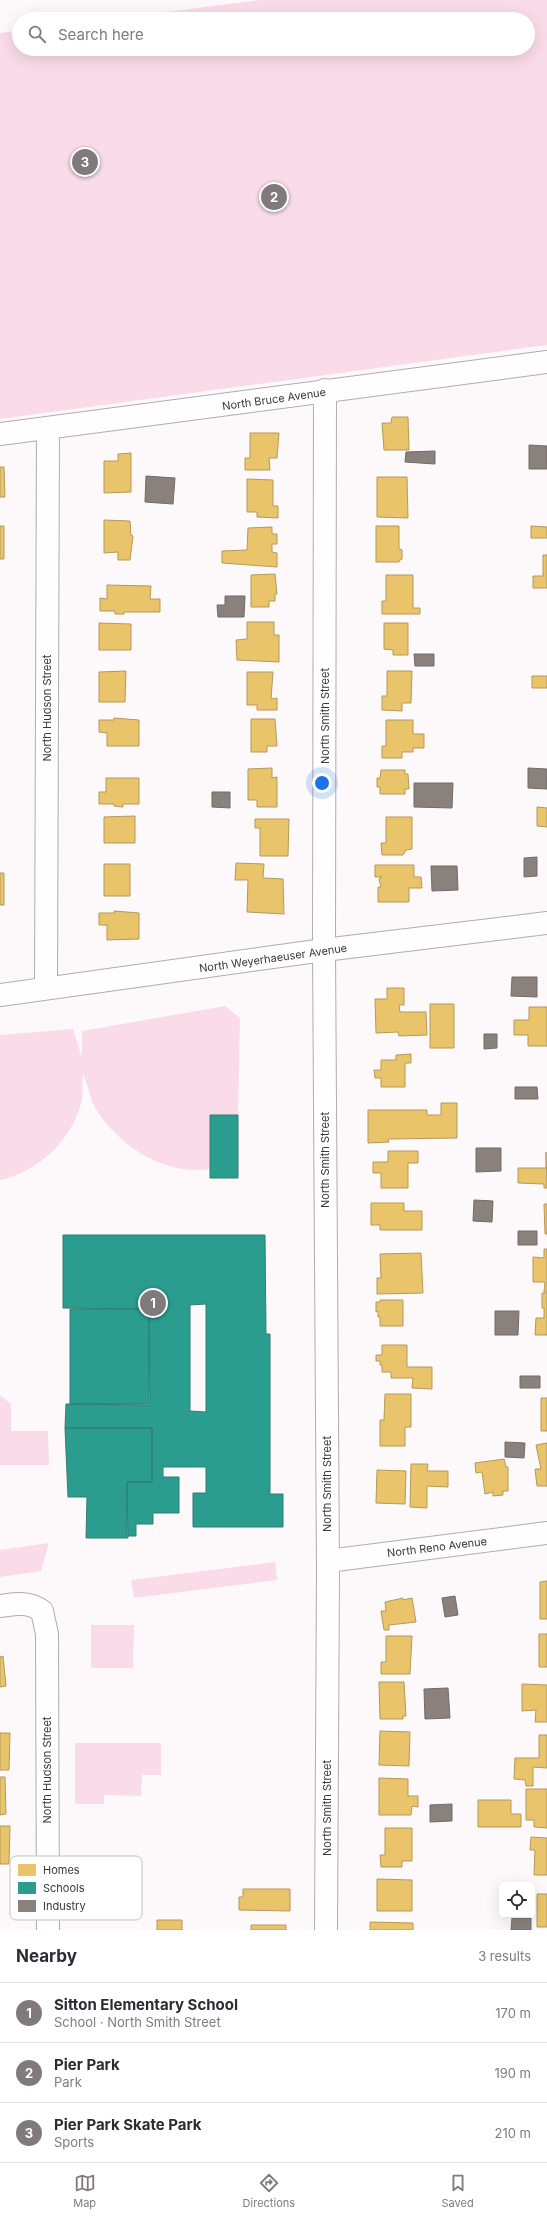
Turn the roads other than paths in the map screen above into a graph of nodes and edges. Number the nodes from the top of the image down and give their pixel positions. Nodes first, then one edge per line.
1 (547, 362) edge
2 (325, 390) junction
3 (48, 428) junction
4 (0, 434) edge
5 (547, 923) edge
6 (324, 950) junction
7 (46, 988) junction
8 (0, 995) edge
9 (547, 1533) edge
10 (328, 1561) junction
11 (0, 1606) edge
12 (48, 1856) edge
13 (48, 1920) edge
14 (48, 1930) edge
15 (326, 1930) edge

1 - 2 street, North Bruce Avenue
2 - 3 street, North Bruce Avenue
2 - 6 street, North Smith Street
3 - 4 street, North Bruce Avenue
3 - 7 street, North Hudson Street
5 - 6 street, North Weyerhaeuser Avenue
6 - 7 street, North Weyerhaeuser Avenue
6 - 10 street, North Smith Street
7 - 8 street, North Weyerhaeuser Avenue
9 - 10 street, North Reno Avenue
10 - 15 street, North Smith Street
11 - 12 street, North Hudson Street
13 - 14 street, North Hudson Street

